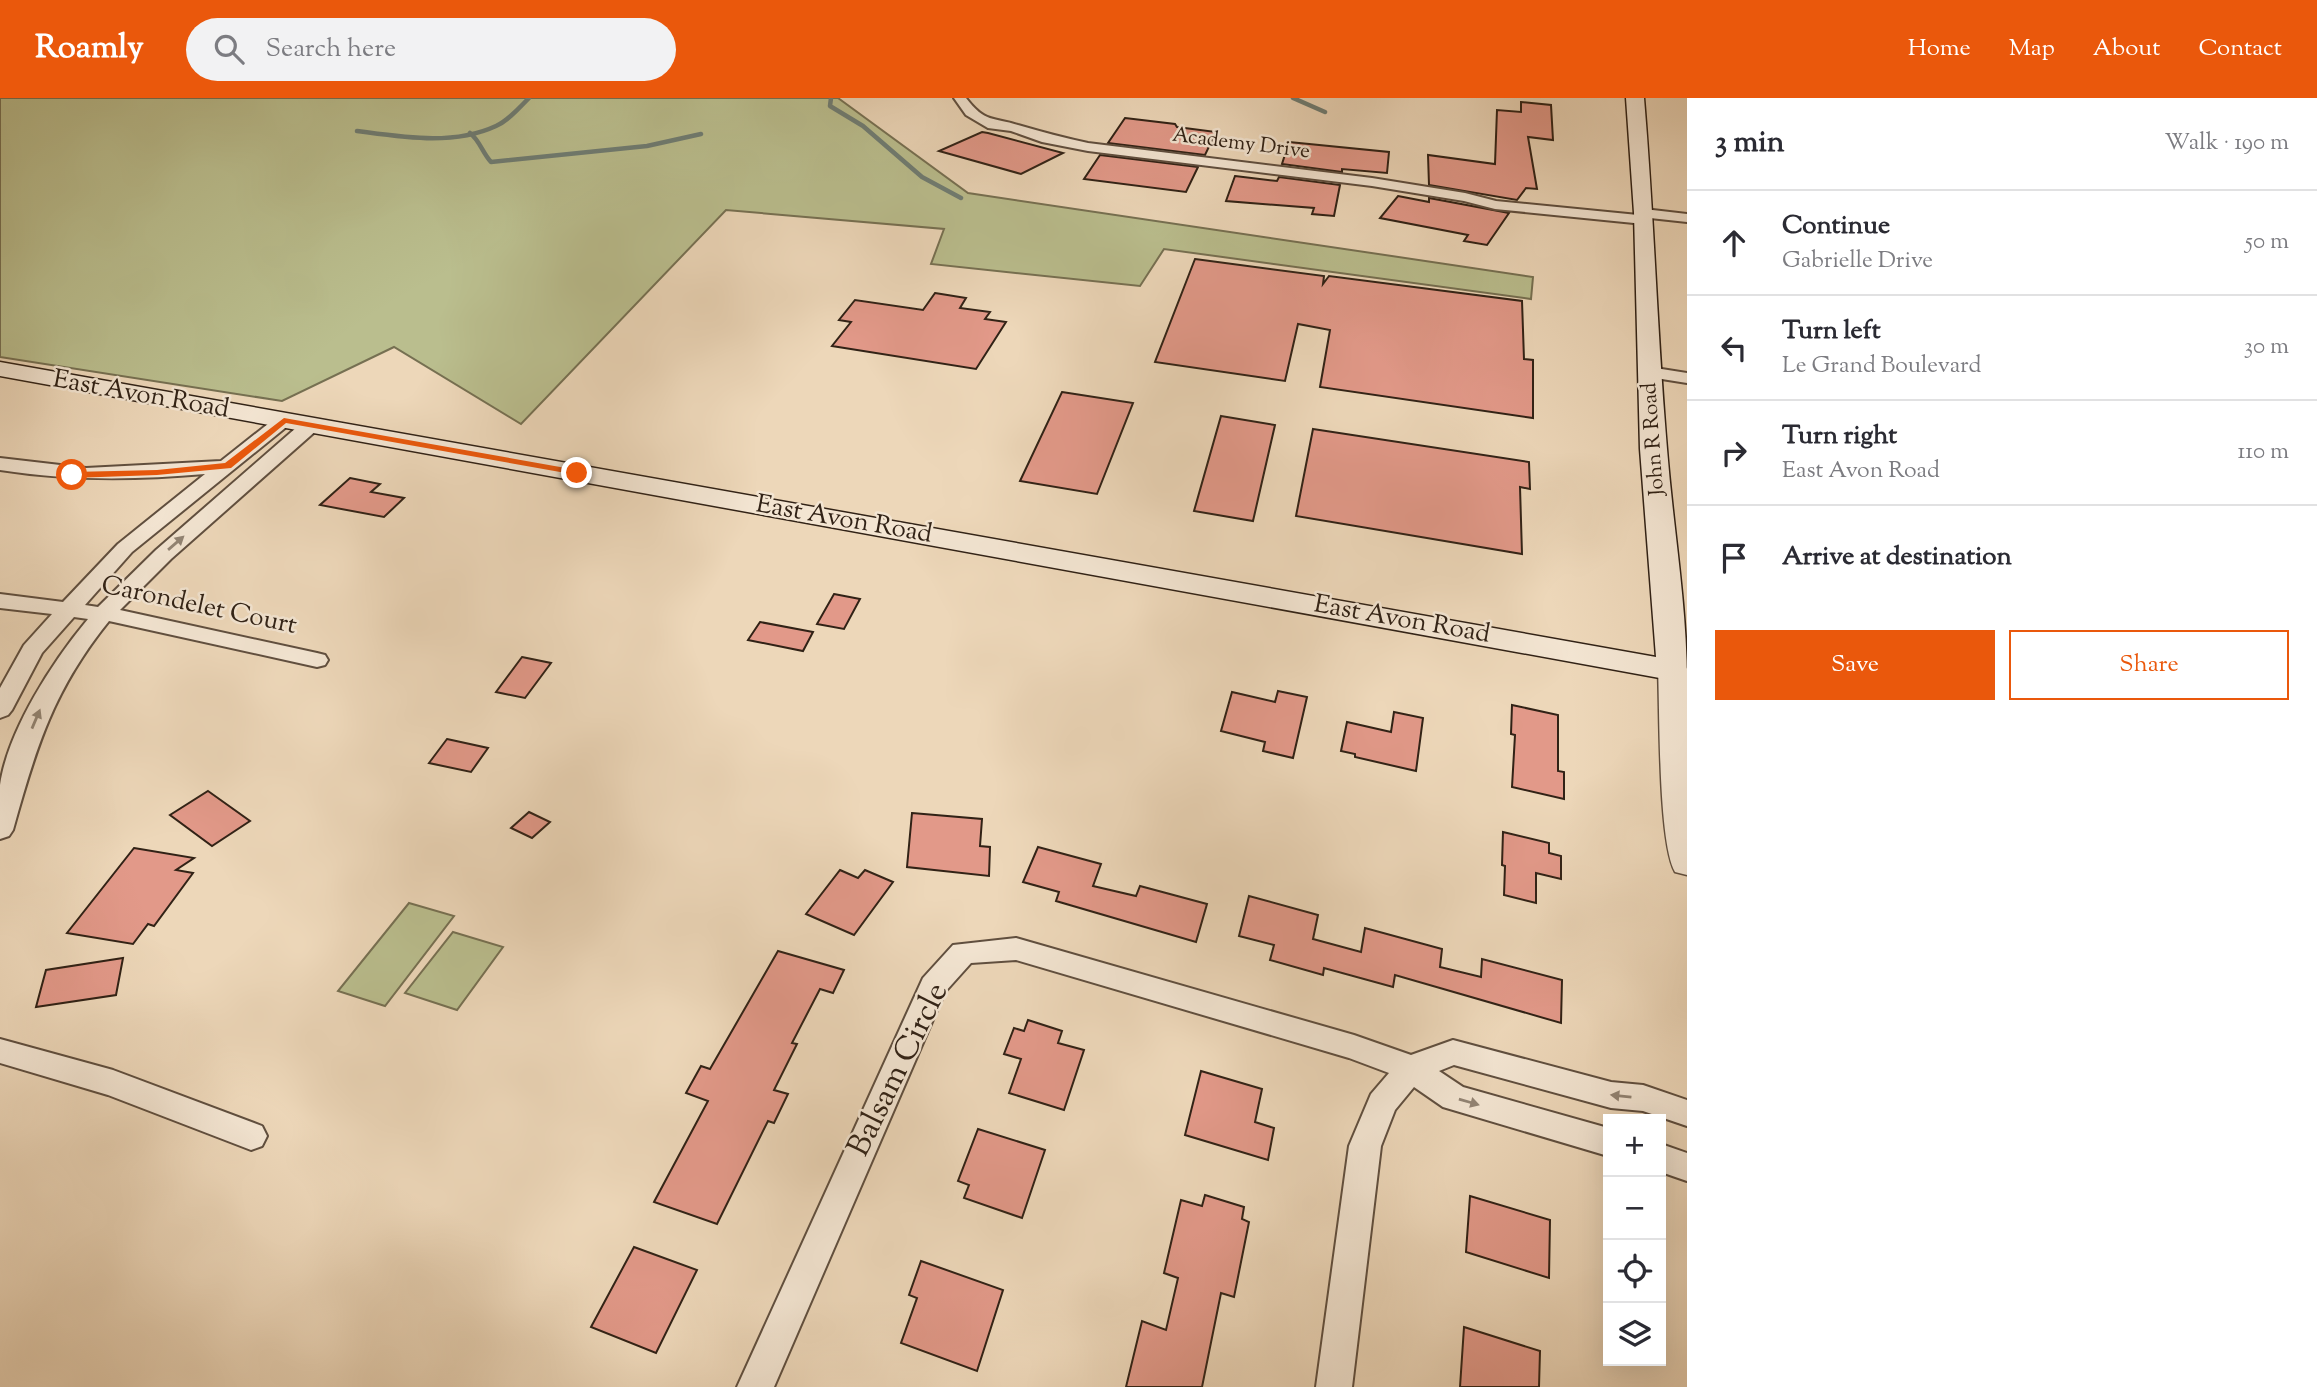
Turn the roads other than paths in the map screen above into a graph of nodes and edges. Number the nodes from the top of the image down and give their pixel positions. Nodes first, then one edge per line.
1 (960, 98) edge
2 (1635, 98) edge
3 (1000, 113) dead end
4 (1013, 127) junction
5 (1644, 214) junction
6 (1687, 218) edge
7 (0, 369) edge
8 (1649, 372) junction
9 (1687, 378) edge
10 (284, 421) junction
11 (312, 425) junction
12 (0, 464) edge
13 (228, 466) junction
14 (0, 601) edge
15 (69, 609) junction
16 (103, 615) junction
17 (317, 660) dead end
18 (1680, 671) edge
19 (0, 710) edge
20 (25, 747) junction
21 (0, 749) edge
22 (0, 830) edge
23 (1687, 863) edge
24 (0, 1051) edge
25 (1410, 1068) junction
26 (1687, 1113) edge
27 (251, 1136) dead end
28 (1603, 1141) edge
29 (1666, 1160) edge
30 (1687, 1167) edge
31 (755, 1387) edge
32 (1334, 1387) edge

1 - 4 street, Academy Drive
2 - 5 main road, John R Road
3 - 4 street, Academy Drive
4 - 5 street, Academy Drive
5 - 6 street, Academy Drive
5 - 8 main road, John R Road
7 - 10 main road, East Avon Road
8 - 9 street
8 - 18 main road, John R Road
10 - 11 main road, East Avon Road
10 - 13 street
16 -> 11 street
11 - 18 main road, East Avon Road
12 - 13 street
13 - 15 street
14 - 15 street, Carondelet Court
15 - 16 street, Carondelet Court
15 - 19 street
16 - 17 street, Carondelet Court
20 -> 16 street
18 - 23 street, John R Road
20 - 21 street
20 - 22 street
24 - 27 street
26 -> 25 street
25 -> 28 street, Balsam Circle
25 - 31 street, Balsam Circle
25 - 32 street
29 - 30 street

